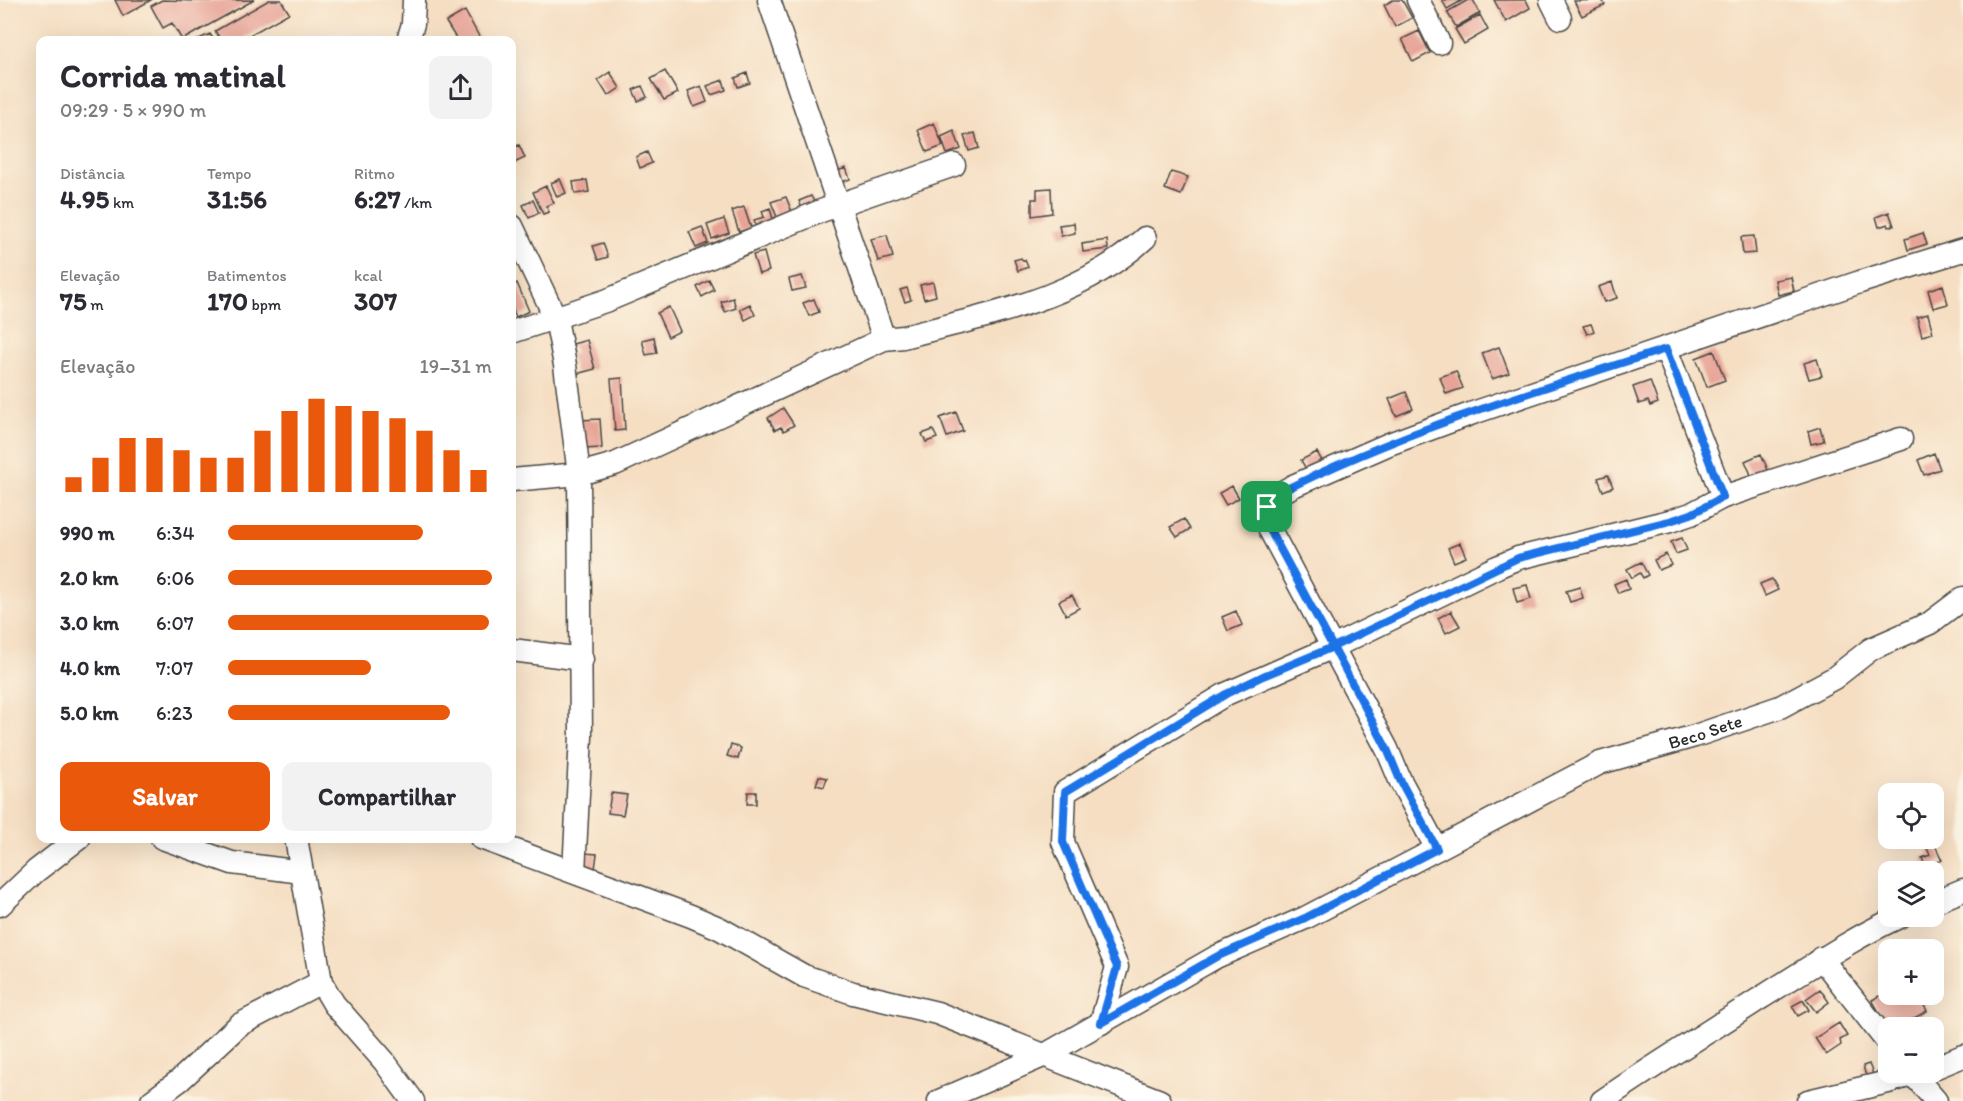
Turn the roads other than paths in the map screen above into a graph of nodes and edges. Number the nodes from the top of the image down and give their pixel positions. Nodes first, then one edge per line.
1 (414, 0) edge
2 (769, 0) edge
3 (1418, 0) edge
4 (414, 35) edge
5 (1439, 43) dead end
6 (954, 165) dead end
7 (838, 205) junction
8 (516, 234) edge
9 (1145, 238) dead end
10 (1963, 250) edge
11 (556, 319) junction
12 (516, 331) edge
13 (884, 339) junction
14 (1666, 349) junction
15 (1901, 439) dead end
16 (579, 474) junction
17 (516, 480) edge
18 (1723, 497) junction
19 (1963, 598) edge
20 (1333, 647) junction
21 (516, 651) edge
22 (582, 659) junction
23 (72, 843) edge
24 (176, 843) edge
25 (297, 843) edge
26 (495, 843) edge
27 (1437, 849) junction
28 (302, 872) junction
29 (574, 872) junction
30 (1963, 890) edge
31 (1944, 898) edge
32 (0, 904) edge
33 (1878, 927) edge
34 (1821, 958) junction
35 (321, 982) junction
36 (1101, 1023) junction
37 (1878, 1030) edge
38 (1043, 1056) junction
39 (1963, 1056) edge
40 (1944, 1063) edge
41 (1878, 1083) edge
42 (1926, 1083) edge
43 (152, 1101) edge
44 (413, 1101) edge
45 (939, 1101) edge
46 (1160, 1101) edge
47 (1602, 1101) edge
48 (1808, 1101) edge
49 (1936, 1101) edge

1 - 4 street
2 - 7 street
3 - 5 street
6 - 7 street
7 - 11 street
7 - 13 street
8 - 11 street
9 - 13 street
10 - 14 street
11 - 12 street
11 - 16 street
13 - 16 street
14 - 18 street
14 - 20 street
15 - 18 street
16 - 17 street
16 - 22 street
18 - 20 street
19 - 27 street, Beco Sete
20 - 27 street
20 - 36 street
21 - 22 street
22 - 29 street
23 - 32 street
24 - 28 street
25 - 28 street
26 - 29 street
27 - 36 street, Beco Sete
28 - 35 street
29 - 38 street
30 - 31 street
33 - 34 street
34 - 37 street
34 - 47 street
35 - 43 street
35 - 44 street
36 - 38 street, Beco Sete
38 - 45 street, Beco Sete
38 - 46 street
39 - 40 street
41 - 48 street
42 - 49 street

